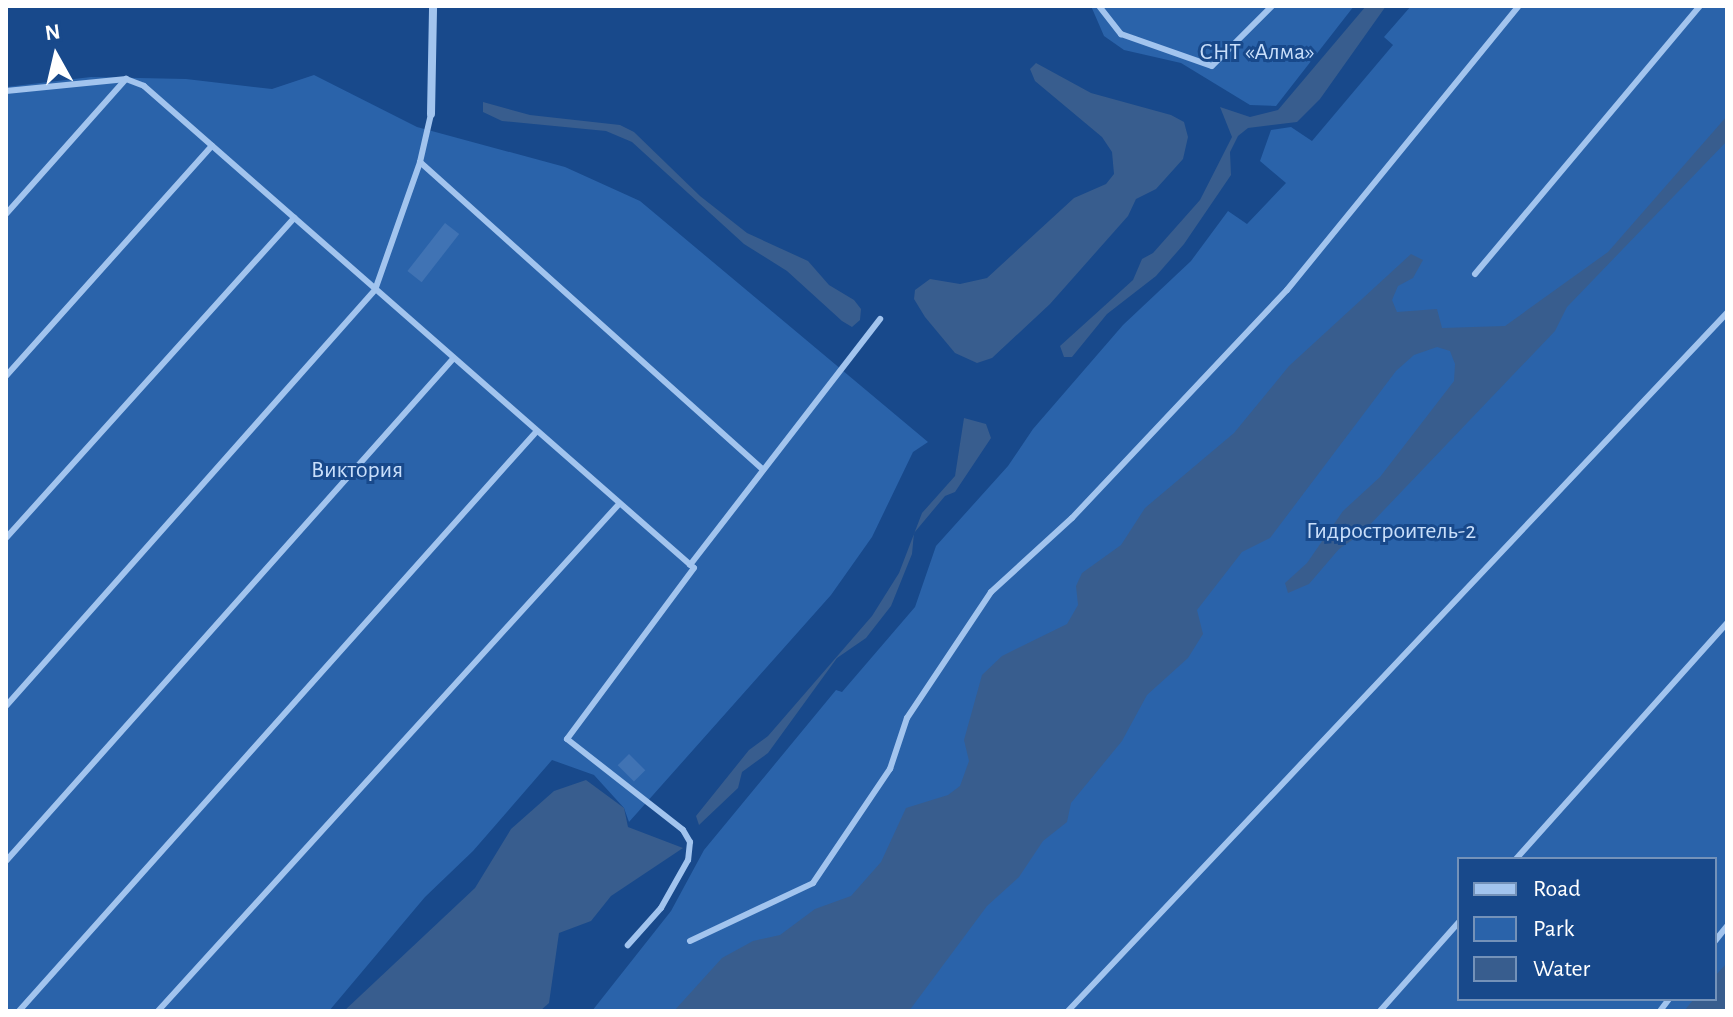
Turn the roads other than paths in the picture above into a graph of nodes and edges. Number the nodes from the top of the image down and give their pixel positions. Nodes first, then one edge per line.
1 (433, 6) edge
2 (1099, 6) edge
3 (1272, 6) edge
4 (1519, 6) edge
5 (1700, 6) edge
6 (126, 79) junction
7 (6, 91) edge
8 (431, 114) joint
9 (212, 146) junction
10 (420, 162) junction
11 (6, 214) edge
12 (294, 218) junction
13 (1475, 274) dead end
14 (375, 290) junction
15 (1727, 313) edge
16 (880, 319) dead end
17 (453, 359) junction
18 (6, 376) edge
19 (536, 432) junction
20 (763, 470) junction
21 (619, 504) junction
22 (6, 538) edge
23 (690, 565) junction
24 (1727, 623) edge
25 (6, 706) edge
26 (1518, 857) edge
27 (6, 861) edge
28 (1457, 924) edge
29 (690, 941) dead end
30 (628, 945) dead end
31 (19, 1011) edge
32 (158, 1011) edge
33 (1068, 1011) edge
34 (1380, 1011) edge

1 - 8 street
2 - 3 lane
4 - 29 lane
5 - 13 lane
6 - 7 lane
6 - 9 lane
6 - 11 lane
8 - 10 lane
9 - 12 lane
9 - 18 lane
10 - 14 lane
10 - 20 lane
12 - 14 lane
12 - 22 lane
14 - 17 lane
14 - 25 lane
15 - 33 lane
16 - 20 lane
17 - 19 lane
17 - 27 lane
19 - 21 lane
19 - 31 lane
20 - 23 lane
21 - 23 lane
21 - 32 lane
23 - 30 lane
24 - 26 lane
28 - 34 lane

